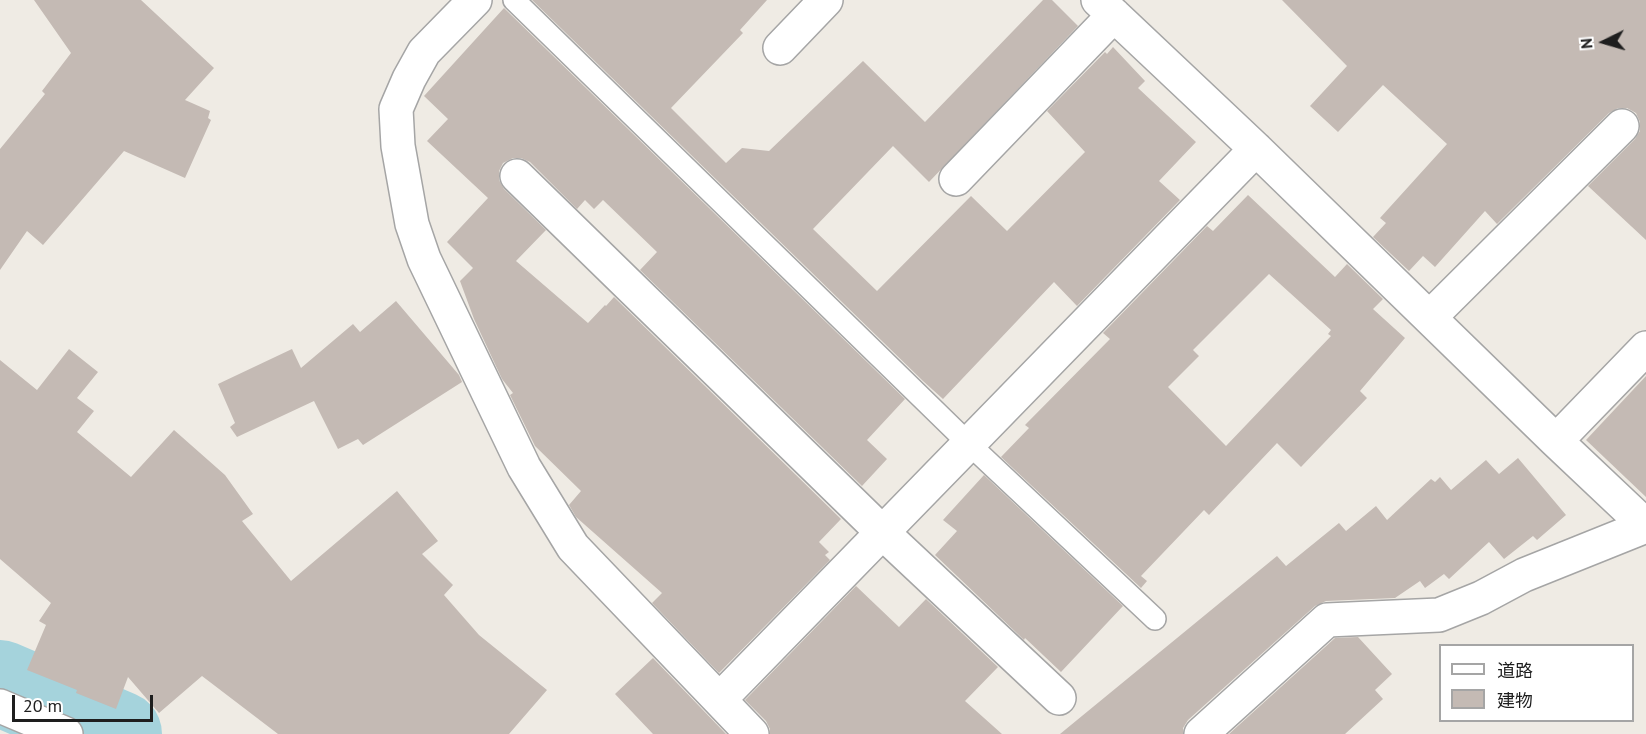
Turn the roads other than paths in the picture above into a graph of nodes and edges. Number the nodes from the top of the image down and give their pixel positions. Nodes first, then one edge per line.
1 (475, 0) edge
2 (514, 0) edge
3 (826, 0) edge
4 (1106, 8) edge
5 (780, 48) dead end
6 (1622, 126) dead end
7 (1256, 148) junction
8 (517, 176) dead end
9 (956, 179) dead end
10 (1430, 316) junction
11 (1646, 348) edge
12 (1556, 441) junction
13 (969, 444) junction
14 (1646, 526) edge
15 (883, 533) junction
16 (1155, 619) dead end
17 (1059, 698) dead end
18 (720, 699) junction
19 (0, 706) edge
20 (66, 734) edge
21 (752, 734) edge
22 (1201, 734) edge

1 - 18 street
2 - 13 lane
3 - 5 street
4 - 7 street
4 - 9 street
6 - 10 street
7 - 10 street
7 - 13 street
8 - 15 street
10 - 12 street
11 - 12 street
12 - 14 street
13 - 15 street
13 - 16 lane
14 - 22 street
15 - 17 street
15 - 18 street
18 - 21 street
19 - 20 street

